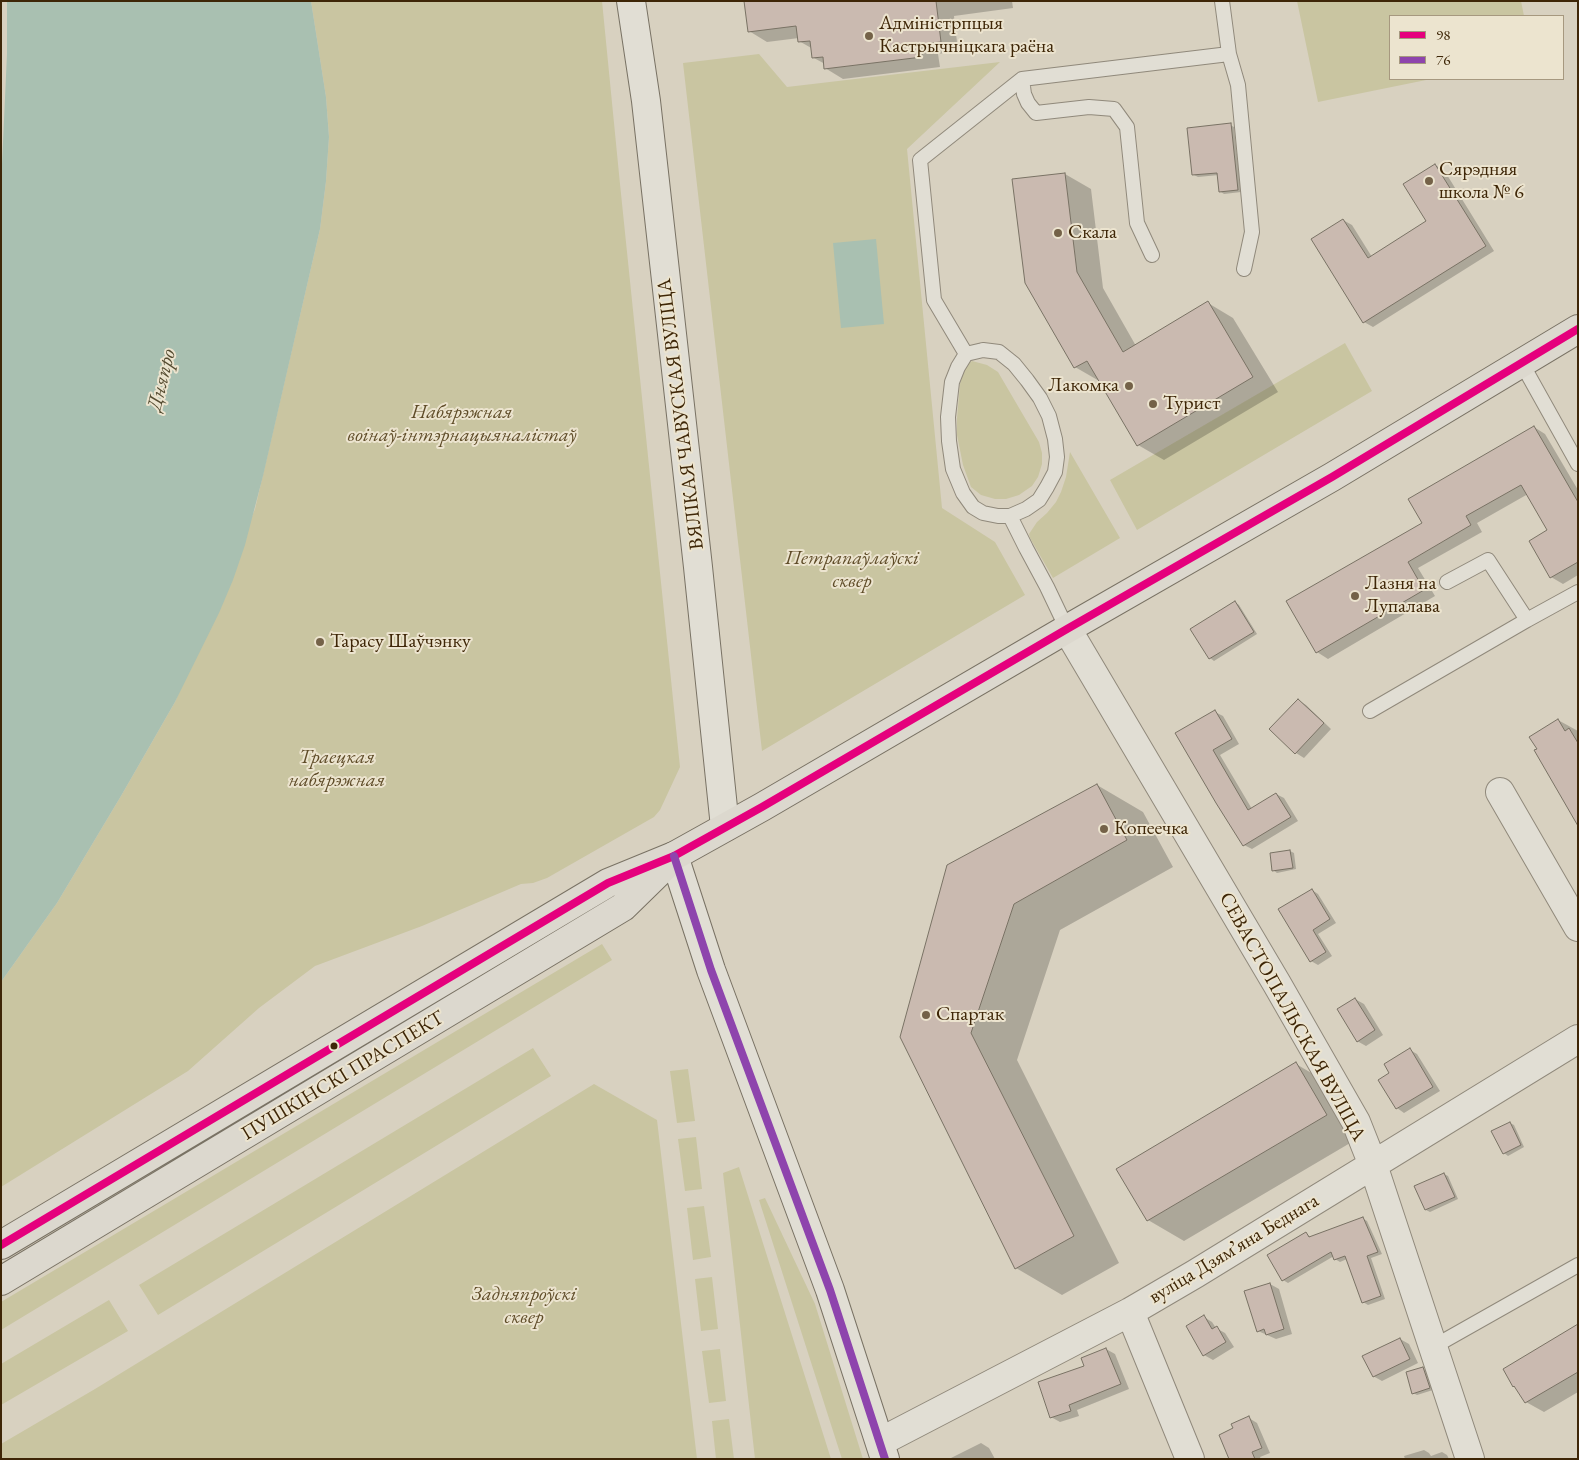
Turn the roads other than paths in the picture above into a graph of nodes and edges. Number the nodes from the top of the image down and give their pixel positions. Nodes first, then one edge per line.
1 (631, 1) edge
2 (1222, 1) edge
3 (1229, 54) junction
4 (1022, 79) junction
5 (1152, 255) dead end
6 (1244, 270) dead end
7 (1578, 329) edge
8 (966, 354) junction
9 (1521, 362) junction
10 (1578, 464) edge
11 (1010, 516) junction
12 (1448, 582) dead end
13 (1578, 592) edge
14 (1527, 620) junction
15 (1067, 628) junction
16 (1370, 711) dead end
17 (1500, 792) dead end
18 (725, 827) junction
19 (674, 856) junction
20 (1578, 927) edge
21 (1578, 1039) edge
22 (1372, 1165) junction
23 (1, 1245) edge
24 (1578, 1265) edge
25 (1, 1281) edge
26 (1130, 1312) junction
27 (1433, 1347) junction
28 (883, 1450) edge
29 (1190, 1459) edge
30 (1470, 1459) edge

1 - 18 street, ВЯЛІКАЯ ЧАВУСКАЯ ВУЛІЦА
2 - 3 lane
3 - 4 lane
3 - 6 lane
4 - 5 lane
4 - 8 lane
7 - 9 main road, ПУШКІНСКІ ПРАСПЕКТ
8 - 11 lane
8 - 11 lane
9 - 10 lane
9 - 15 main road, ПУШКІНСКІ ПРАСПЕКТ
11 - 15 lane
12 - 14 lane
13 - 14 lane
14 - 16 lane
15 - 18 main road, ПУШКІНСКІ ПРАСПЕКТ
15 - 22 street, СЕВАСТОПАЛЬСКАЯ ВУЛІЦА
17 - 20 street
18 - 19 main road, ПУШКІНСКІ ПРАСПЕКТ
19 - 23 main road, ПУШКІНСКІ ПРАСПЕКТ
19 - 25 main road, ПУШКІНСКІ ПРАСПЕКТ
19 - 28 street
21 - 22 street, вуліца Дзямʼяна Беднага
22 - 26 street, вуліца Дзямʼяна Беднага
22 - 27 street, СЕВАСТОПАЛЬСКАЯ ВУЛІЦА
24 - 27 lane
26 - 28 street, вуліца Дзямʼяна Беднага
26 - 29 street
27 - 30 street, СЕВАСТОПАЛЬСКАЯ ВУЛІЦА

